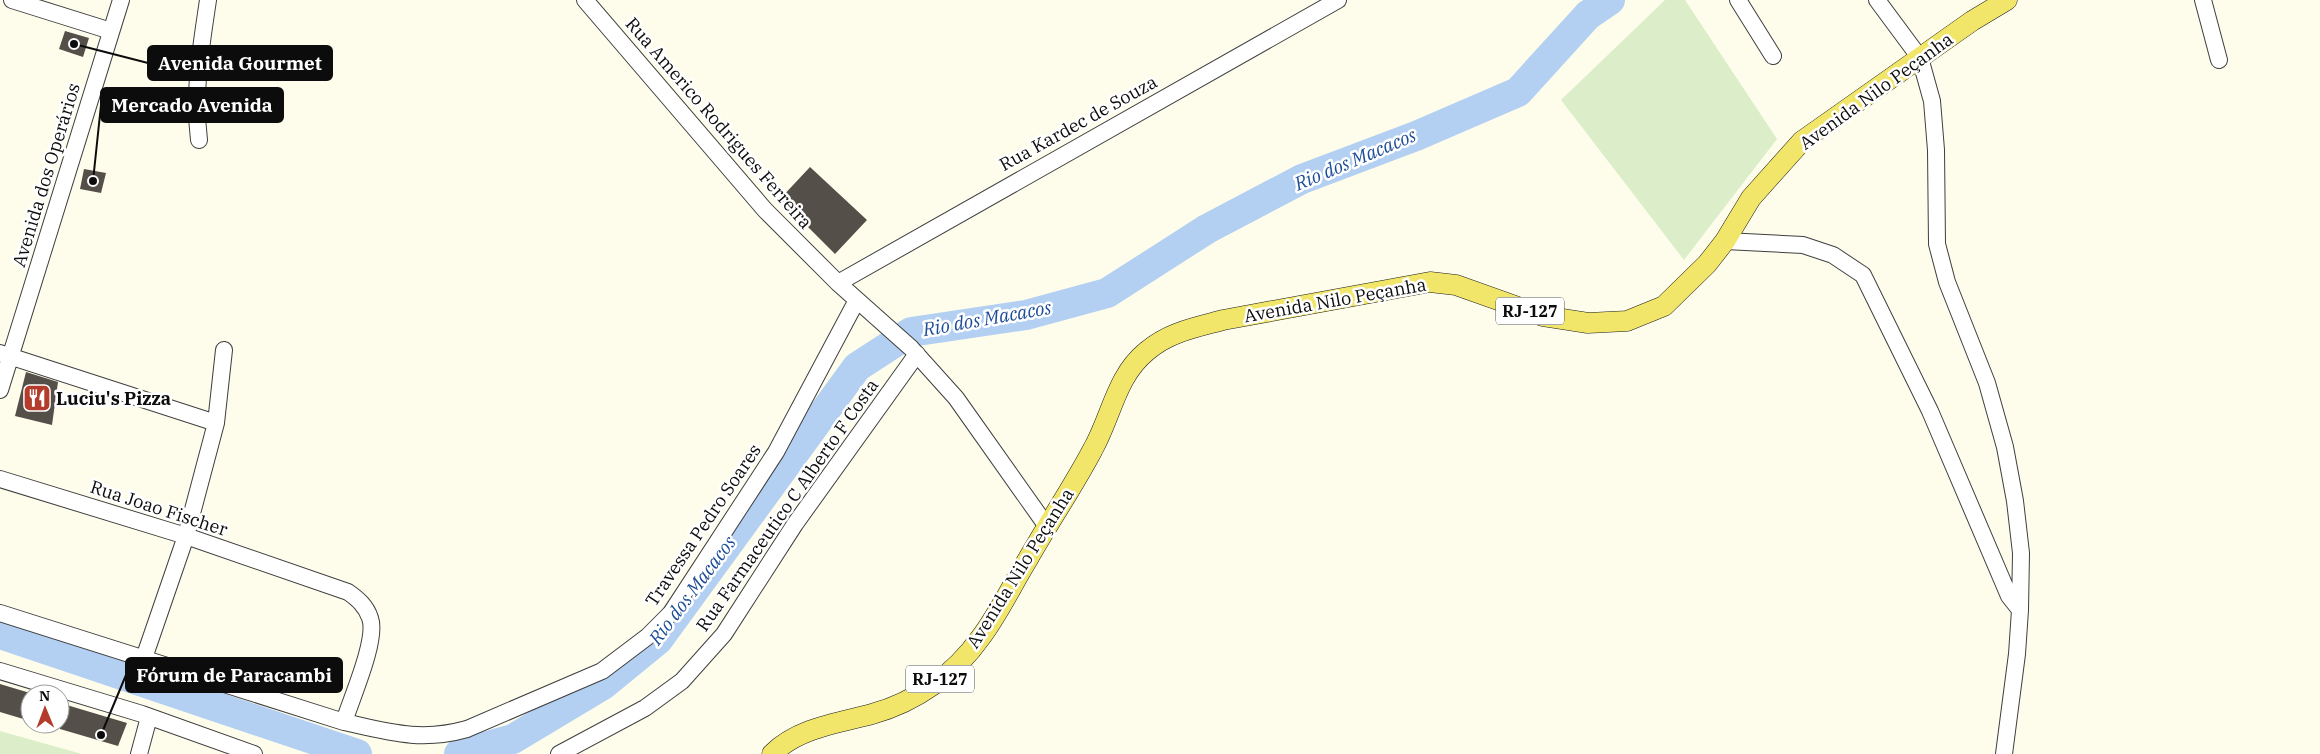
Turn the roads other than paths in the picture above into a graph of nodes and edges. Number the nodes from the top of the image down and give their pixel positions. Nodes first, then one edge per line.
1 (12, 0) edge
2 (121, 0) edge
3 (208, 0) edge
4 (585, 0) edge
5 (1338, 0) edge
6 (1738, 0) edge
7 (1877, 0) edge
8 (2007, 0) edge
9 (2204, 0) edge
10 (111, 31) junction
11 (1773, 56) dead end
12 (1920, 58) junction
13 (2219, 60) dead end
14 (199, 140) dead end
15 (1725, 241) junction
16 (838, 283) junction
17 (857, 300) junction
18 (224, 350) dead end
19 (914, 351) junction
20 (5, 354) edge
21 (0, 390) edge
22 (216, 423) junction
23 (0, 479) edge
24 (1048, 528) junction
25 (186, 536) junction
26 (2020, 610) junction
27 (0, 613) edge
28 (144, 658) junction
29 (0, 671) edge
30 (149, 717) junction
31 (344, 722) junction
32 (139, 754) edge
33 (254, 754) edge
34 (559, 754) edge
35 (772, 754) edge
36 (2004, 754) edge

1 - 10 street
2 - 10 street, Avenida dos Operários
3 - 14 street
4 - 16 street, Rua Americo Rodrigues Ferreira
5 - 16 street, Rua Kardec de Souza
6 - 11 street
7 - 12 street
8 - 12 main road, Avenida Nilo Peçanha / RJ-127
9 - 13 street
10 - 20 street, Avenida dos Operários
12 - 15 main road, Avenida Nilo Peçanha / RJ-127
12 - 26 street
15 - 24 main road, Avenida Nilo Peçanha / RJ-127
15 - 26 street
16 - 17 street, Rua Americo Rodrigues Ferreira
17 - 19 street, Rua Americo Rodrigues Ferreira
17 - 31 street, Travessa Pedro Soares
18 - 22 street
19 - 24 street, Rua Americo Rodrigues Ferreira
19 - 34 street, Rua Farmaceutico C Alberto F Costa
20 - 21 street, Avenida dos Operários
20 - 22 street
22 - 25 street
23 - 25 street, Rua Joao Fischer
24 - 35 main road, Avenida Nilo Peçanha / RJ-127
25 - 28 street
25 - 31 street, Rua Joao Fischer
26 - 36 street
27 - 28 street, Travessa Pedro Soares
28 - 31 street, Travessa Pedro Soares
29 - 30 street
30 - 32 street
30 - 33 street

